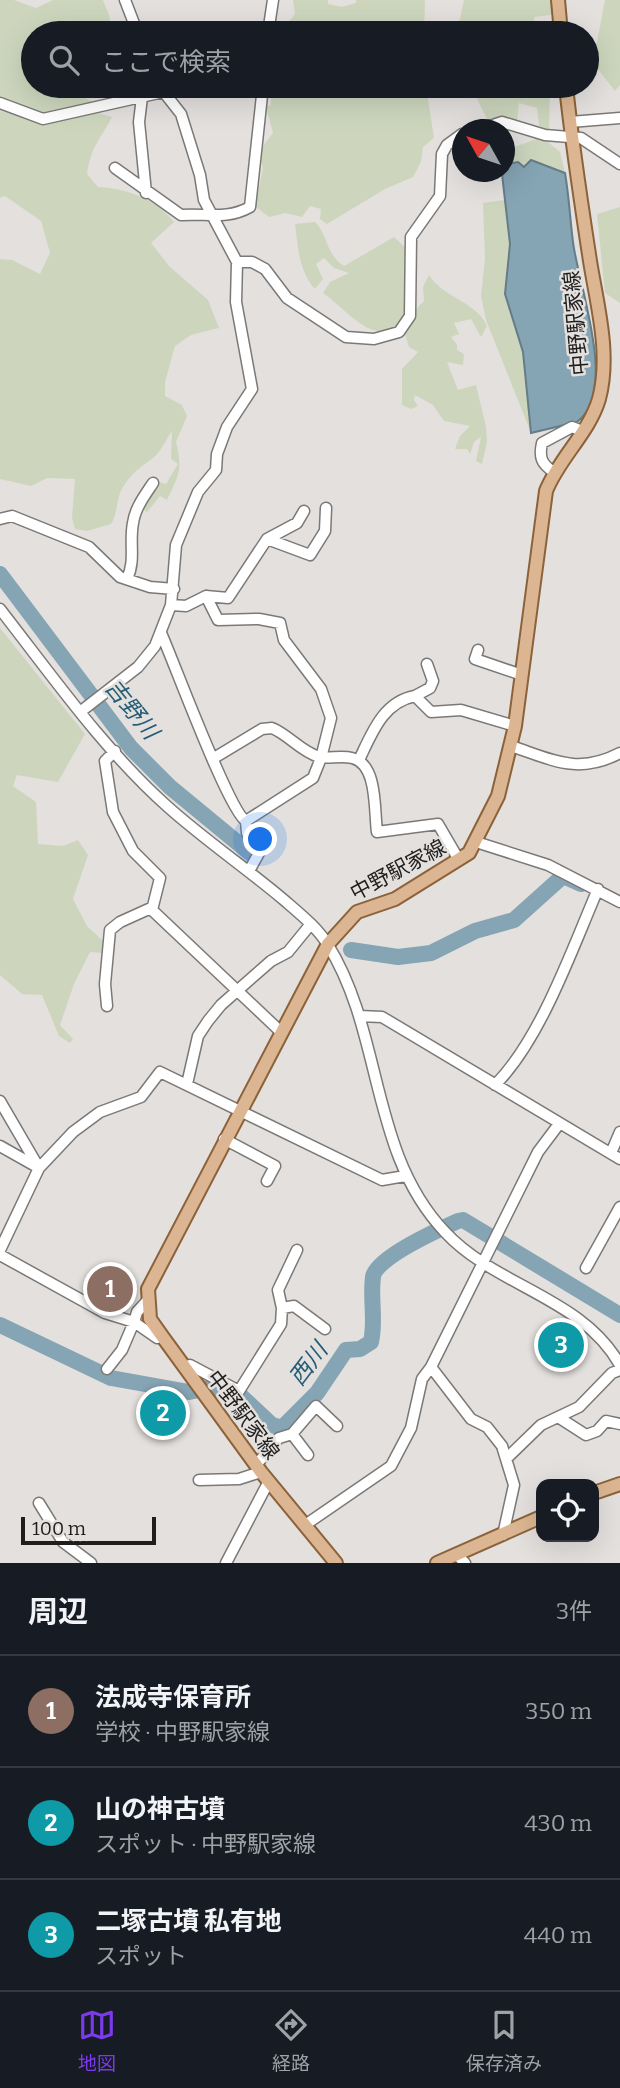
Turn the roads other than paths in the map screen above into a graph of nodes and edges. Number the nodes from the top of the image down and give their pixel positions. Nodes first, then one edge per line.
1 (125, 0) edge
2 (273, 0) edge
3 (558, 0) edge
4 (133, 21) edge
5 (270, 21) edge
6 (560, 21) edge
7 (138, 98) edge
8 (142, 98) edge
9 (168, 98) edge
10 (262, 98) edge
11 (567, 98) edge
12 (0, 103) edge
13 (620, 118) edge
14 (570, 122) junction
15 (515, 126) edge
16 (572, 139) junction
17 (452, 142) edge
18 (620, 164) edge
19 (115, 168) dead end
20 (146, 193) junction
21 (214, 216) junction
22 (236, 262) junction
23 (582, 431) junction
24 (554, 472) junction
25 (153, 483) dead end
26 (326, 508) dead end
27 (304, 511) dead end
28 (0, 519) edge
29 (267, 539) junction
30 (127, 579) junction
31 (174, 589) junction
32 (206, 596) junction
33 (171, 605) junction
34 (0, 609) edge
35 (162, 633) junction
36 (478, 650) dead end
37 (427, 664) dead end
38 (522, 675) junction
39 (415, 696) junction
40 (80, 712) junction
41 (515, 726) junction
42 (511, 746) junction
43 (115, 751) junction
44 (620, 753) edge
45 (214, 758) junction
46 (321, 758) junction
47 (359, 760) junction
48 (246, 821) junction
49 (476, 842) junction
50 (459, 860) junction
51 (249, 871) junction
52 (596, 892) junction
53 (620, 902) edge
54 (151, 908) junction
55 (310, 925) junction
56 (328, 944) junction
57 (235, 992) junction
58 (107, 1006) dead end
59 (359, 1017) junction
60 (281, 1032) junction
61 (187, 1084) junction
62 (495, 1085) junction
63 (0, 1101) edge
64 (238, 1112) junction
65 (559, 1124) junction
66 (620, 1132) edge
67 (224, 1139) junction
68 (0, 1146) edge
69 (615, 1156) edge
70 (39, 1168) junction
71 (405, 1176) junction
72 (267, 1181) dead end
73 (620, 1207) edge
74 (298, 1250) dead end
75 (0, 1252) edge
76 (483, 1262) junction
77 (586, 1268) dead end
78 (148, 1300) junction
79 (282, 1308) junction
80 (134, 1322) junction
81 (325, 1329) dead end
82 (162, 1336) junction
83 (184, 1367) junction
84 (431, 1367) junction
85 (620, 1368) edge
86 (107, 1369) dead end
87 (558, 1417) junction
88 (620, 1424) edge
89 (337, 1426) dead end
90 (292, 1434) junction
91 (308, 1455) dead end
92 (507, 1458) junction
93 (262, 1473) junction
94 (199, 1480) dead end
95 (620, 1484) edge
96 (599, 1491) edge
97 (39, 1503) dead end
98 (536, 1519) edge
99 (305, 1525) junction
100 (503, 1535) junction
101 (461, 1559) edge
102 (91, 1563) edge
103 (226, 1563) edge
104 (336, 1563) edge
105 (437, 1563) edge

1 - 4 street
2 - 5 street
3 - 6 main road
7 - 12 street
8 - 20 street
9 - 21 street
10 - 21 street
11 - 14 main road, 中野駅家線
13 - 14 street
14 - 16 main road, 中野駅家線
15 - 16 street
16 - 18 street
16 - 23 main road, 中野駅家線
17 - 22 street
19 - 20 street
20 - 21 street
21 - 22 street
22 - 31 street
23 - 24 main road, 中野駅家線
23 - 24 street
24 - 38 main road, 中野駅家線
25 - 30 street
26 - 29 street
27 - 29 street
28 - 30 street
29 - 32 street
30 - 31 street
31 - 33 street
32 - 33 street
32 - 46 street
33 - 35 street
34 - 40 street
35 - 40 street
35 - 45 street
36 - 38 street
37 - 39 street
38 - 41 main road, 中野駅家線
39 - 41 street
39 - 47 street
40 - 43 street
41 - 42 main road, 中野駅家線
42 - 44 street
42 - 49 main road, 中野駅家線
43 - 51 street
43 - 54 street
45 - 46 street
45 - 48 street
46 - 47 street
46 - 48 street
47 - 50 street
48 - 51 street
49 - 50 main road, 中野駅家線
49 - 52 street
50 - 56 main road, 中野駅家線
51 - 55 street
52 - 53 street
52 - 62 street
54 - 57 street
54 - 58 street
55 - 56 street
55 - 57 street
56 - 59 street
56 - 60 main road, 中野駅家線
57 - 60 street
57 - 61 street
59 - 62 street
59 - 71 street
60 - 64 main road, 中野駅家線
61 - 64 street
61 - 70 street
62 - 65 street
63 - 70 street
64 - 67 main road, 中野駅家線
64 - 71 street
65 - 69 street
65 - 76 street
66 - 69 street
67 - 72 street
67 - 78 main road, 中野駅家線
68 - 70 street
70 - 75 street
71 - 76 street
73 - 77 street
74 - 79 street
75 - 80 street
76 - 84 street
76 - 85 street
78 - 80 street
78 - 82 main road, 中野駅家線
79 - 81 street
79 - 83 street
80 - 82 street
80 - 86 street
82 - 83 main road, 中野駅家線
83 - 93 main road, 中野駅家線
84 - 92 street
84 - 99 street
85 - 87 street
87 - 88 street
87 - 92 street
89 - 90 street
90 - 91 street
90 - 93 street
92 - 100 street
93 - 94 street
93 - 99 main road, 中野駅家線
93 - 103 street
95 - 96 main road
97 - 102 street
98 - 100 main road
99 - 104 main road, 中野駅家線
100 - 101 main road
101 - 105 main road

